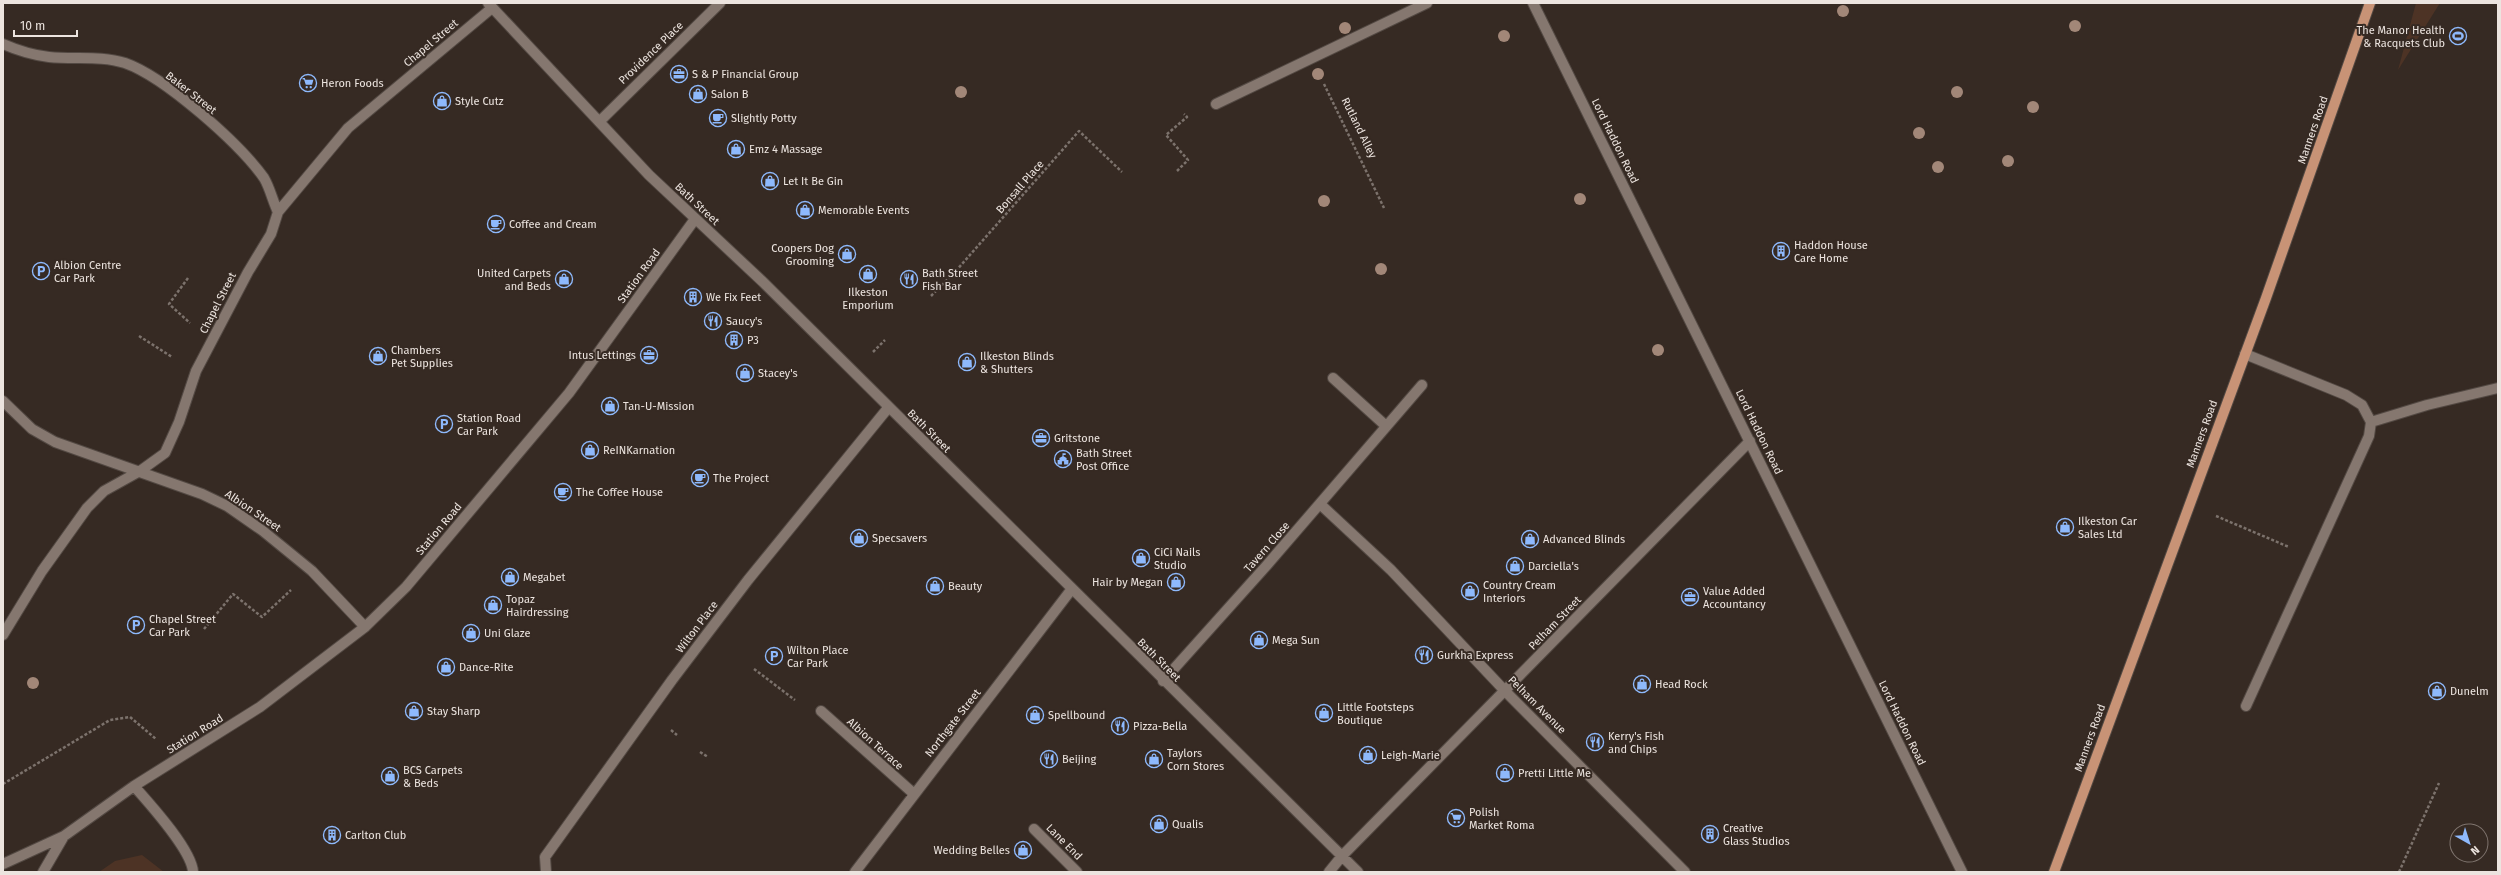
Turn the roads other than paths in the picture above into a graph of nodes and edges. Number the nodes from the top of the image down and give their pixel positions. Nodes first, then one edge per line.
1 (720, 3) edge
2 (1427, 3) edge
3 (1533, 3) edge
4 (2370, 3) edge
5 (490, 5) edge
6 (3, 44) edge
7 (1216, 104) dead end
8 (600, 121) junction
9 (278, 212) junction
10 (695, 219) junction
11 (2244, 354) junction
12 (1333, 378) dead end
13 (1422, 385) dead end
14 (2498, 388) edge
15 (3, 401) edge
16 (888, 408) junction
17 (2371, 422) junction
18 (1386, 426) junction
19 (1750, 441) junction
20 (140, 471) junction
21 (1320, 504) junction
22 (1071, 590) junction
23 (365, 627) junction
24 (3, 635) edge
25 (1163, 681) junction
26 (1505, 691) junction
27 (2246, 706) dead end
28 (821, 712) road end
29 (134, 786) junction
30 (913, 794) junction
31 (1034, 829) dead end
32 (64, 836) junction
33 (1342, 856) junction
34 (3, 864) edge
35 (43, 872) edge
36 (193, 872) edge
37 (546, 872) edge
38 (855, 872) edge
39 (1077, 872) edge
40 (1329, 872) edge
41 (1358, 872) edge
42 (1685, 872) edge
43 (1962, 872) edge
44 (2054, 872) edge

1 - 8 street, Providence Place
2 - 7 street
3 - 19 street, Lord Haddon Road
4 - 11 main road, Manners Road
5 - 8 street, Bath Street
5 - 9 street, Chapel Street
6 - 9 street, Baker Street
8 - 10 street, Bath Street
9 - 20 street, Chapel Street
10 - 16 street, Bath Street
10 - 23 street, Station Road
11 - 17 street
11 - 44 main road, Manners Road
12 - 18 street
13 - 18 street, Tavern Close
14 - 17 street
15 - 20 street, Albion Street
16 - 22 street, Bath Street
16 - 37 street, Wilton Place
17 - 27 street
18 - 21 street, Tavern Close
19 - 26 street, Pelham Street
19 - 43 street, Lord Haddon Road
20 - 23 street, Albion Street
20 - 24 street, Chapel Street
21 - 25 street, Tavern Close
21 - 26 street, Pelham Avenue
22 - 25 street, Bath Street
22 - 30 street, Northgate Street
23 - 29 street, Station Road
25 - 33 street, Bath Street
26 - 33 street, Pelham Street
26 - 42 street, Pelham Avenue
28 - 30 street, Albion Terrace
29 - 32 street, Station Road
29 - 36 street
30 - 38 street, Northgate Street
31 - 39 street, Lane End
32 - 34 street, Station Road
32 - 35 street, Station Road
33 - 40 street, Pelham Street
33 - 41 street, Bath Street

